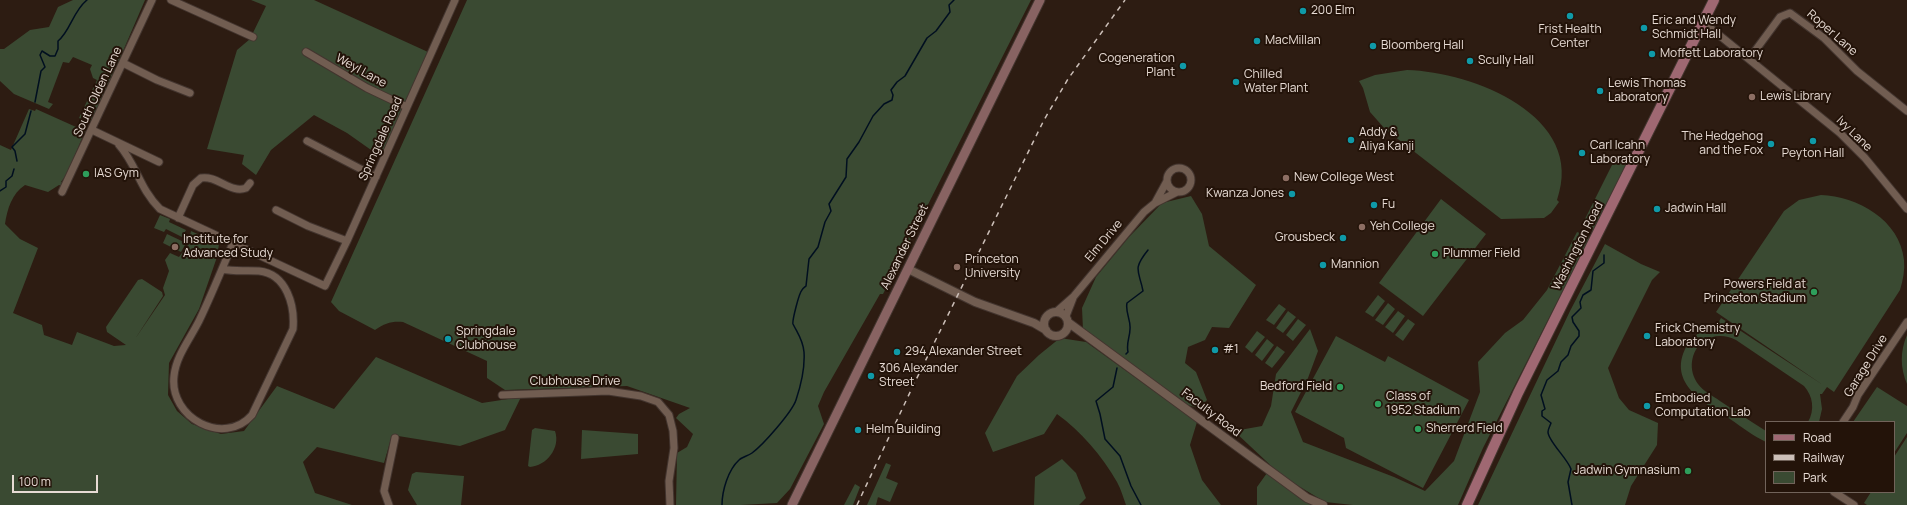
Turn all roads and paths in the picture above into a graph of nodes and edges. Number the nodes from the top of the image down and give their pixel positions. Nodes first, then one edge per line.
1 (152, 0) edge
2 (172, 0) edge
3 (455, 0) edge
4 (1040, 0) edge
5 (1714, 0) edge
6 (1703, 22) junction
7 (253, 37) dead end
8 (306, 52) dead end
9 (1749, 59) junction
10 (123, 63) junction
11 (190, 93) dead end
12 (407, 107) junction
13 (1907, 111) edge
14 (92, 130) junction
15 (307, 141) dead end
16 (119, 145) junction
17 (159, 162) dead end
18 (376, 177) junction
19 (1167, 180) junction
20 (250, 183) dead end
21 (62, 192) dead end
22 (1176, 192) junction
23 (1155, 203) junction
24 (276, 210) dead end
25 (1907, 210) edge
26 (178, 218) junction
27 (348, 241) junction
28 (233, 243) junction
29 (222, 269) junction
30 (908, 269) junction
31 (1074, 296) junction
32 (1057, 311) junction
33 (1048, 315) junction
34 (1016, 317) junction
35 (1067, 319) junction
36 (1907, 322) edge
37 (1046, 330) junction
38 (1064, 334) junction
39 (1086, 337) junction
40 (502, 395) dead end
41 (1844, 421) edge
42 (395, 438) dead end
43 (1836, 493) edge
44 (389, 505) edge
45 (670, 505) edge
46 (792, 505) edge
47 (1322, 505) edge
48 (1467, 505) edge
49 (1854, 505) edge

1 - 10 street, South Olden Lane
2 - 7 street
3 - 12 street, Springdale Road
4 - 30 main road, Alexander Street
5 - 6 main road, Washington Road
6 - 9 street, Ivy Lane
6 - 48 main road, Washington Road
8 - 12 street, Weyl Lane
9 - 13 street, Roper Lane
9 - 25 street, Ivy Lane
10 - 11 street
10 - 14 street, South Olden Lane
12 - 18 street, Springdale Road
14 - 16 street
14 - 21 street, South Olden Lane
15 - 18 street
16 - 17 street
16 - 26 street
18 - 27 street, Springdale Road
19 - 22 street
19 - 22 street
19 - 23 street, Elm Drive
20 - 26 street
22 - 23 street, Elm Drive
23 - 31 street, Elm Drive
24 - 27 street
26 - 28 street
27 - 28 street, Springdale Road
28 - 29 street
29 - 29 street
30 - 34 street
30 - 46 main road, Alexander Street
31 - 32 street, Elm Drive
31 - 35 street, Elm Drive
32 - 33 street
32 - 35 street
33 - 34 street
33 - 37 street
34 - 37 street
35 - 38 street
35 - 39 street, Faculty Road
36 - 41 street, Garage Drive
37 - 38 street
38 - 39 street, Faculty Road
39 - 47 street, Faculty Road
40 - 45 street, Clubhouse Drive
42 - 44 street
43 - 49 street

